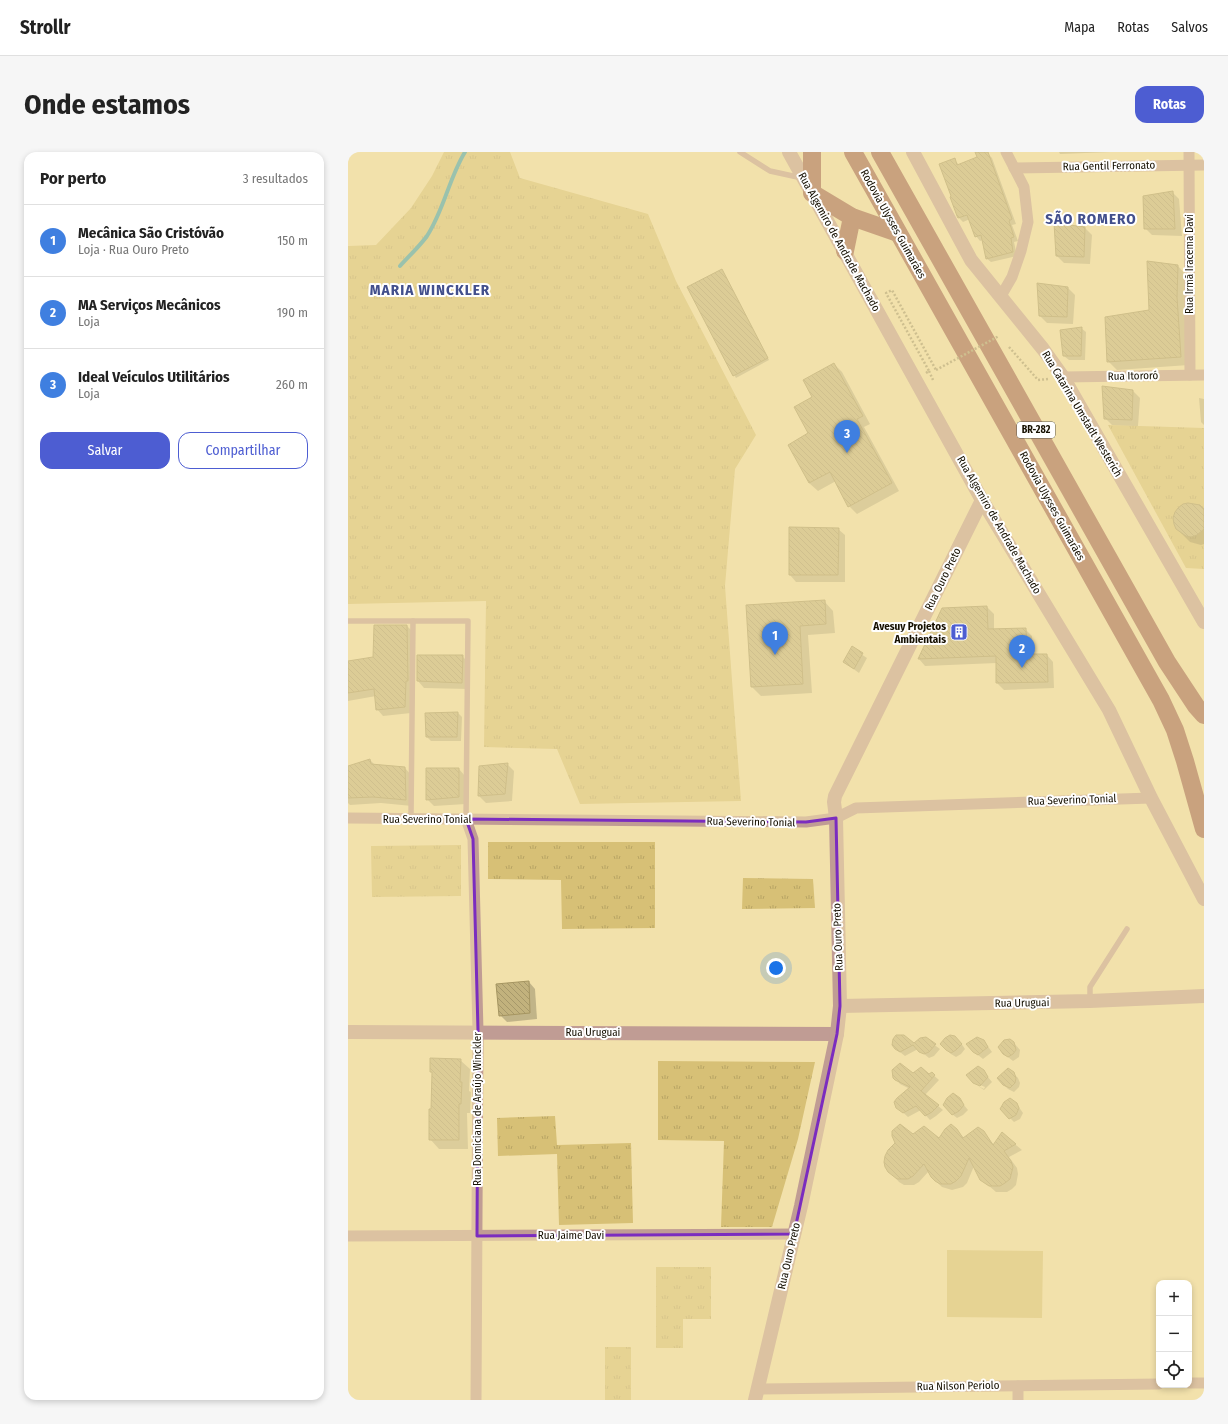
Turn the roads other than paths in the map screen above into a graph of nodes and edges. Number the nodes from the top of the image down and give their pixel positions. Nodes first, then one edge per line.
1 (740, 152) edge
2 (789, 152) edge
3 (812, 152) edge
4 (853, 152) edge
5 (880, 152) edge
6 (913, 152) edge
7 (1006, 152) edge
8 (1189, 152) edge
9 (1189, 165) junction
10 (1204, 165) edge
11 (1014, 168) junction
12 (808, 186) junction
13 (852, 217) junction
14 (898, 233) junction
15 (845, 251) junction
16 (1000, 296) junction
17 (1190, 375) junction
18 (1204, 375) edge
19 (1063, 377) junction
20 (982, 500) junction
21 (413, 620) junction
22 (348, 621) edge
23 (1204, 622) edge
24 (1204, 715) edge
25 (1151, 798) junction
26 (348, 818) edge
27 (411, 818) junction
28 (836, 818) junction
29 (466, 819) junction
30 (1204, 829) edge
31 (1204, 899) edge
32 (1127, 929) dead end
33 (1204, 996) edge
34 (1090, 1001) junction
35 (840, 1006) junction
36 (478, 1031) junction
37 (348, 1032) edge
38 (837, 1034) junction
39 (794, 1234) junction
40 (348, 1236) edge
41 (477, 1236) junction
42 (1204, 1383) edge
43 (1156, 1384) edge
44 (1192, 1384) edge
45 (1018, 1386) junction
46 (756, 1394) edge
47 (476, 1400) edge
48 (1018, 1400) edge

1 - 12 lane
2 - 12 street, Rua Algemiro de Andrade Machado
3 - 12 highway
4 - 14 highway, Rodovia Ulysses Guimarães / BR-282
5 - 24 highway, Rodovia Ulysses Guimarães / BR-282
6 - 16 street, Rua Catarina Umstadt Westerich
7 - 11 street
8 - 9 street, Rua Irmã Iracema Davi
9 - 10 street, Rua Gentil Ferronato
9 - 11 street, Rua Gentil Ferronato
9 - 17 street, Rua Irmã Iracema Davi
11 - 16 street
12 - 13 highway
12 - 15 street, Rua Algemiro de Andrade Machado
13 - 14 highway
13 - 15 highway
14 - 30 highway, Rodovia Ulysses Guimarães / BR-282
15 - 20 street, Rua Algemiro de Andrade Machado
16 - 19 street, Rua Catarina Umstadt Westerich
17 - 18 street, Rua Itororó
17 - 19 street, Rua Itororó
19 - 23 street, Rua Catarina Umstadt Westerich
20 - 25 street, Rua Algemiro de Andrade Machado
20 - 28 street, Rua Ouro Preto
21 - 22 lane
21 - 27 lane
21 - 29 lane
25 - 28 street, Rua Severino Tonial
25 - 31 street, Rua Algemiro de Andrade Machado
26 - 27 street, Rua Severino Tonial
27 - 29 street, Rua Severino Tonial
28 - 29 street, Rua Severino Tonial
28 - 35 street, Rua Ouro Preto
29 - 36 street, Rua Domiciana de Araújo Winckler
32 - 34 lane
33 - 34 street, Rua Uruguai
34 - 35 street, Rua Uruguai
35 - 38 street, Rua Ouro Preto
36 - 37 street, Rua Uruguai
36 - 38 street, Rua Uruguai
36 - 41 street, Rua Domiciana de Araújo Winckler
38 - 39 street, Rua Ouro Preto
39 - 41 street, Rua Jaime Davi
39 - 46 street, Rua Ouro Preto
40 - 41 street, Rua Jaime Davi
41 - 47 street, Rua Domiciana de Araújo Winckler
42 - 44 street
43 - 45 street, Rua Nilson Periolo
45 - 46 street, Rua Nilson Periolo
45 - 48 street

